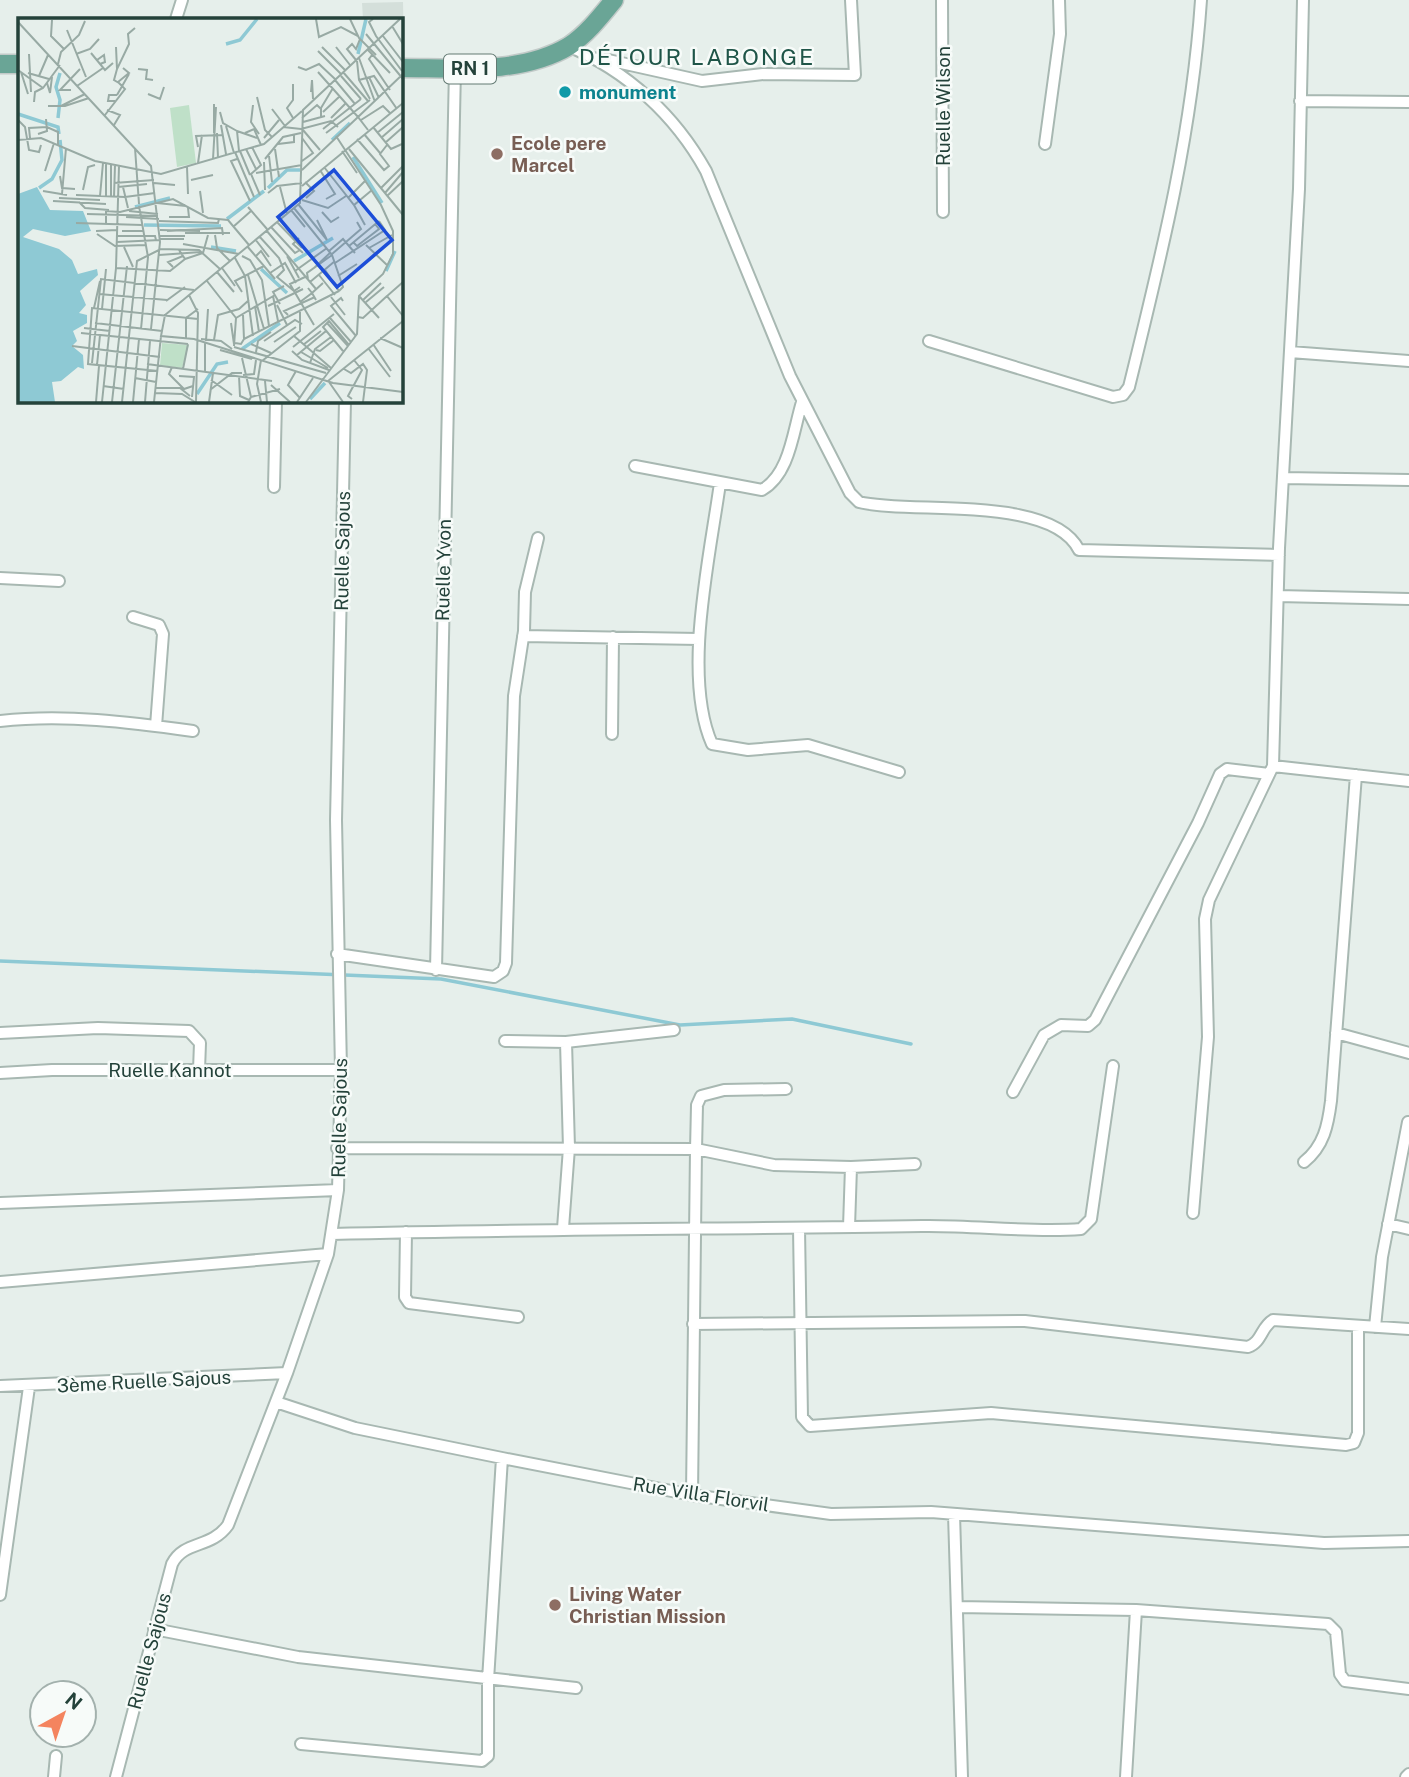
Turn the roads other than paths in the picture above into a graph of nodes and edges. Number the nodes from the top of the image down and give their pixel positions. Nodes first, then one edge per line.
1 (182, 0) edge
2 (614, 0) edge
3 (851, 0) edge
4 (942, 0) edge
5 (1059, 0) edge
6 (1201, 0) edge
7 (1303, 0) edge
8 (176, 18) edge
9 (568, 46) junction
10 (596, 58) junction
11 (0, 64) edge
12 (18, 64) edge
13 (402, 68) edge
14 (455, 69) junction
15 (1300, 101) junction
16 (1409, 102) edge
17 (1045, 144) dead end
18 (943, 212) dead end
19 (929, 341) dead end
20 (1290, 352) junction
21 (1409, 361) edge
22 (276, 402) edge
23 (345, 402) edge
24 (802, 402) junction
25 (635, 466) dead end
26 (1283, 478) junction
27 (1409, 480) edge
28 (720, 483) junction
29 (274, 487) dead end
30 (538, 538) dead end
31 (1279, 555) junction
32 (0, 578) edge
33 (59, 581) dead end
34 (1278, 596) junction
35 (1409, 600) edge
36 (133, 617) dead end
37 (523, 636) junction
38 (613, 637) junction
39 (699, 639) junction
40 (0, 721) edge
41 (156, 726) junction
42 (193, 731) dead end
43 (611, 734) dead end
44 (1271, 770) junction
45 (899, 772) dead end
46 (1356, 775) junction
47 (1409, 781) edge
48 (337, 954) junction
49 (436, 970) junction
50 (674, 1030) dead end
51 (0, 1033) edge
52 (1336, 1033) junction
53 (505, 1041) dead end
54 (566, 1042) junction
55 (1409, 1053) edge
56 (1113, 1066) dead end
57 (199, 1070) junction
58 (341, 1070) junction
59 (0, 1073) edge
60 (786, 1089) dead end
61 (1013, 1092) dead end
62 (1408, 1122) edge
63 (337, 1147) junction
64 (569, 1148) junction
65 (696, 1149) junction
66 (1304, 1162) dead end
67 (915, 1164) dead end
68 (851, 1167) junction
69 (338, 1190) junction
70 (0, 1203) edge
71 (1193, 1213) dead end
72 (1388, 1224) junction
73 (849, 1227) junction
74 (563, 1228) junction
75 (799, 1228) junction
76 (1409, 1229) edge
77 (693, 1230) junction
78 (406, 1232) junction
79 (332, 1234) junction
80 (328, 1254) junction
81 (0, 1282) edge
82 (518, 1317) dead end
83 (802, 1323) junction
84 (693, 1324) junction
85 (1358, 1326) junction
86 (1375, 1326) junction
87 (1409, 1329) edge
88 (287, 1373) junction
89 (0, 1386) edge
90 (29, 1387) junction
91 (276, 1402) junction
92 (502, 1458) junction
93 (692, 1495) junction
94 (954, 1514) junction
95 (1409, 1541) edge
96 (0, 1595) edge
97 (957, 1607) junction
98 (1136, 1610) junction
99 (154, 1629) junction
100 (488, 1679) junction
101 (576, 1688) dead end
102 (1409, 1689) edge
103 (301, 1744) dead end
104 (56, 1756) dead end
105 (54, 1777) edge
106 (116, 1777) edge
107 (962, 1777) edge
108 (1126, 1777) edge

1 - 8 street
2 - 9 main road, RN 1
3 - 10 street
4 - 18 street, Ruelle Wilson
5 - 17 street
6 - 19 street
7 - 15 street
9 - 10 street
9 - 14 main road, RN 1
10 - 24 street
11 - 12 main road
13 - 14 main road, RN 1
14 - 49 street, Ruelle Yvon
15 - 16 street
15 - 20 street
20 - 21 street
20 - 26 street
22 - 29 street
23 - 48 street, Ruelle Sajous
24 - 28 street
24 - 31 street
25 - 28 street
26 - 27 street
26 - 31 street
28 - 39 street
30 - 37 street
31 - 34 street
32 - 33 street
34 - 35 street
34 - 44 street
36 - 41 street
37 - 38 street
37 - 49 street
38 - 39 street
38 - 43 street
39 - 45 street
40 - 41 street
41 - 42 street
44 - 46 street
44 - 61 street
44 - 71 street
46 - 47 street
46 - 52 street
48 - 49 street
48 - 58 street, Ruelle Sajous
50 - 54 street
51 - 57 street
52 - 55 street
52 - 66 street
53 - 54 street
54 - 64 street
56 - 73 street
57 - 58 street, Ruelle Kannot
57 - 59 street, Ruelle Kannot
58 - 63 street, Ruelle Sajous
60 - 65 street
62 - 72 street
63 - 64 street
63 - 69 street, Ruelle Sajous
64 - 65 street
64 - 74 street
65 - 68 street
65 - 77 street
67 - 68 street
68 - 73 street
69 - 70 street
69 - 79 street, Ruelle Sajous
72 - 76 street
72 - 86 street
73 - 75 street
74 - 77 street
74 - 78 street
75 - 77 street
75 - 83 street
77 - 84 street
78 - 79 street
78 - 82 street
79 - 80 street, Ruelle Sajous
80 - 81 street
80 - 88 street, Ruelle Sajous
83 - 84 street
83 - 85 street
83 - 85 street
84 - 93 street
85 - 86 street
86 - 87 street
88 - 90 street, 3ème Ruelle Sajous
88 - 91 street, Ruelle Sajous
89 - 90 street, 3ème Ruelle Sajous
90 - 96 street
91 - 92 street, Rue Villa Florvil
91 - 99 street, Ruelle Sajous
92 - 93 street, Rue Villa Florvil
92 - 100 street
93 - 94 street, Rue Villa Florvil
94 - 95 street, Rue Villa Florvil
94 - 97 street
97 - 98 street
97 - 107 street
98 - 102 street
98 - 108 street
99 - 100 street
99 - 106 street, Ruelle Sajous
100 - 101 street
100 - 103 street
104 - 105 street

